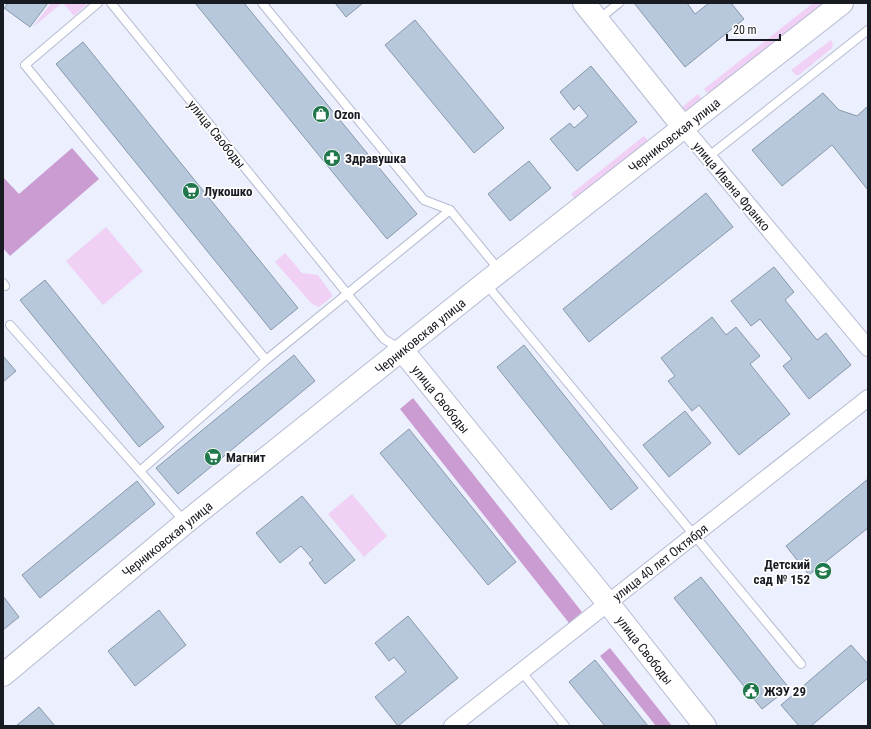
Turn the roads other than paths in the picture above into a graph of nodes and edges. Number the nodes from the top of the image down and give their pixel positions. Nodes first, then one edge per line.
1 (98, 3) edge
2 (111, 3) edge
3 (262, 3) edge
4 (584, 3) edge
5 (618, 3) edge
6 (842, 3) edge
7 (598, 20) junction
8 (868, 30) edge
9 (684, 128) junction
10 (708, 157) junction
11 (450, 210) junction
12 (493, 277) junction
13 (347, 294) junction
14 (10, 326) dead end
15 (868, 348) edge
16 (402, 350) junction
17 (266, 360) junction
18 (868, 398) edge
19 (140, 471) junction
20 (185, 523) junction
21 (694, 536) junction
22 (608, 603) junction
23 (801, 664) dead end
24 (521, 671) junction
25 (3, 675) edge
26 (452, 726) edge
27 (565, 726) edge
28 (705, 726) edge

1 - 17 lane
2 - 13 lane, улица Свободы
3 - 11 lane
4 - 7 street, улица Ивана Франко
5 - 7 lane
6 - 9 street, Черниковская улица
7 - 9 street, улица Ивана Франко
8 - 10 lane
9 - 10 street, улица Ивана Франко
9 - 12 street, Черниковская улица
10 - 15 street, улица Ивана Франко
11 - 12 lane
11 - 13 lane
12 - 16 street, Черниковская улица
12 - 21 lane
13 - 16 lane, улица Свободы
13 - 17 lane
14 - 19 lane
16 - 20 street, Черниковская улица
16 - 22 street, улица Свободы
17 - 19 lane
18 - 21 street, улица 40 лет Октября
19 - 20 lane
20 - 25 street, Черниковская улица
21 - 22 street, улица 40 лет Октября
21 - 23 lane
22 - 24 street, улица 40 лет Октября
22 - 28 street, улица Свободы
24 - 26 street, улица 40 лет Октября
24 - 27 lane

